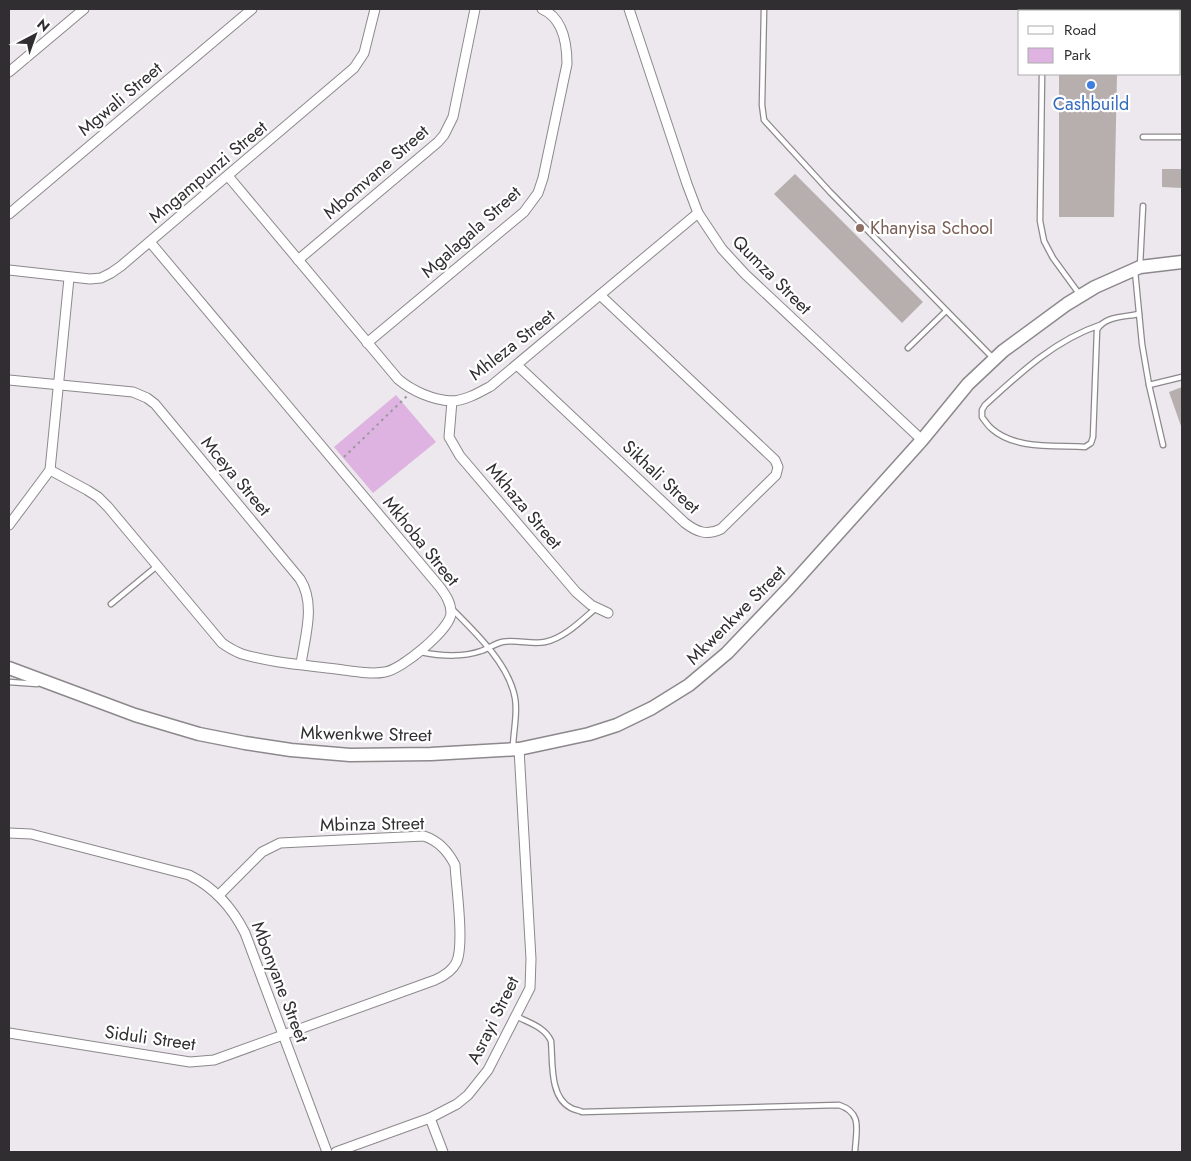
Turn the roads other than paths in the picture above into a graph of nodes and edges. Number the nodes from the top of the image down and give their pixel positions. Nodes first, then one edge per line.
1 (84, 9) edge
2 (252, 9) edge
3 (375, 9) edge
4 (475, 9) edge
5 (542, 9) edge
6 (629, 9) edge
7 (764, 9) edge
8 (9, 72) edge
9 (1042, 75) edge
10 (1143, 137) dead end
11 (1182, 137) edge
12 (228, 176) junction
13 (1143, 206) dead end
14 (698, 213) junction
15 (9, 214) edge
16 (150, 242) junction
17 (298, 260) junction
18 (1182, 262) edge
19 (1137, 268) junction
20 (9, 270) edge
21 (69, 278) junction
22 (600, 295) junction
23 (1081, 296) junction
24 (946, 311) junction
25 (1139, 314) junction
26 (1100, 325) junction
27 (367, 343) junction
28 (908, 348) dead end
29 (994, 358) junction
30 (517, 365) junction
31 (1182, 377) edge
32 (9, 380) edge
33 (1149, 385) junction
34 (58, 386) junction
35 (452, 401) junction
36 (922, 440) junction
37 (1163, 445) dead end
38 (50, 470) junction
39 (9, 525) edge
40 (157, 566) junction
41 (111, 604) dead end
42 (451, 607) junction
43 (597, 608) junction
44 (608, 613) dead end
45 (489, 647) junction
46 (418, 651) junction
47 (301, 664) junction
48 (9, 668) edge
49 (9, 682) edge
50 (51, 684) junction
51 (516, 749) junction
52 (9, 833) edge
53 (219, 895) junction
54 (516, 1016) junction
55 (9, 1033) edge
56 (284, 1036) junction
57 (430, 1118) junction
58 (327, 1152) edge
59 (336, 1152) edge
60 (443, 1152) edge
61 (855, 1152) edge

1 - 8 street
2 - 15 street, Mgwali Street
3 - 12 street, Mngampunzi Street
4 - 17 street, Mbomvane Street
5 - 27 street, Mgalagala Street
6 - 14 street, Qumza Street
7 - 24 lane
9 - 23 lane
10 - 11 lane
12 - 16 street, Mngampunzi Street
12 - 17 street, Mhleza Street
13 - 19 lane
14 - 22 street, Mhleza Street
14 - 36 street, Qumza Street
16 - 21 street, Mngampunzi Street
16 - 42 street, Mkhoba Street
17 - 27 street, Mhleza Street
18 - 19 street, Mkwenkwe Street
19 - 23 street, Mkwenkwe Street
19 - 25 lane
20 - 21 street, Mngampunzi Street
21 - 34 street
22 - 30 street, Mhleza Street
22 - 30 street, Sikhali Street
23 - 29 street, Mkwenkwe Street
24 - 28 lane
24 - 29 lane
25 - 26 lane
25 - 33 lane
26 - 26 lane
27 - 35 street, Mhleza Street
29 - 36 street, Mkwenkwe Street
30 - 35 street, Mhleza Street
31 - 33 lane
32 - 34 street, Mceya Street
33 - 37 lane
34 - 38 street
34 - 47 street, Mceya Street
35 - 43 street, Mkhaza Street
36 - 51 street, Mkwenkwe Street
38 - 39 street
38 - 40 street, Mkhoba Street
40 - 41 lane
40 - 47 street, Mkhoba Street
42 - 45 lane
42 - 46 street, Mkhoba Street
43 - 44 street, Mkhaza Street
43 - 45 lane
45 - 46 lane
45 - 51 lane
46 - 47 street, Mkhoba Street
48 - 50 street, Mkwenkwe Street
49 - 50 lane
50 - 51 street, Mkwenkwe Street
51 - 54 street, Asrayi Street
52 - 53 street, Mbonyane Street
53 - 56 street, Mbonyane Street
53 - 56 street, Mbinza Street
54 - 57 street, Asrayi Street
54 - 61 lane
55 - 56 street, Siduli Street
56 - 58 street, Mbonyane Street
57 - 59 street, Asrayi Street
57 - 60 street

